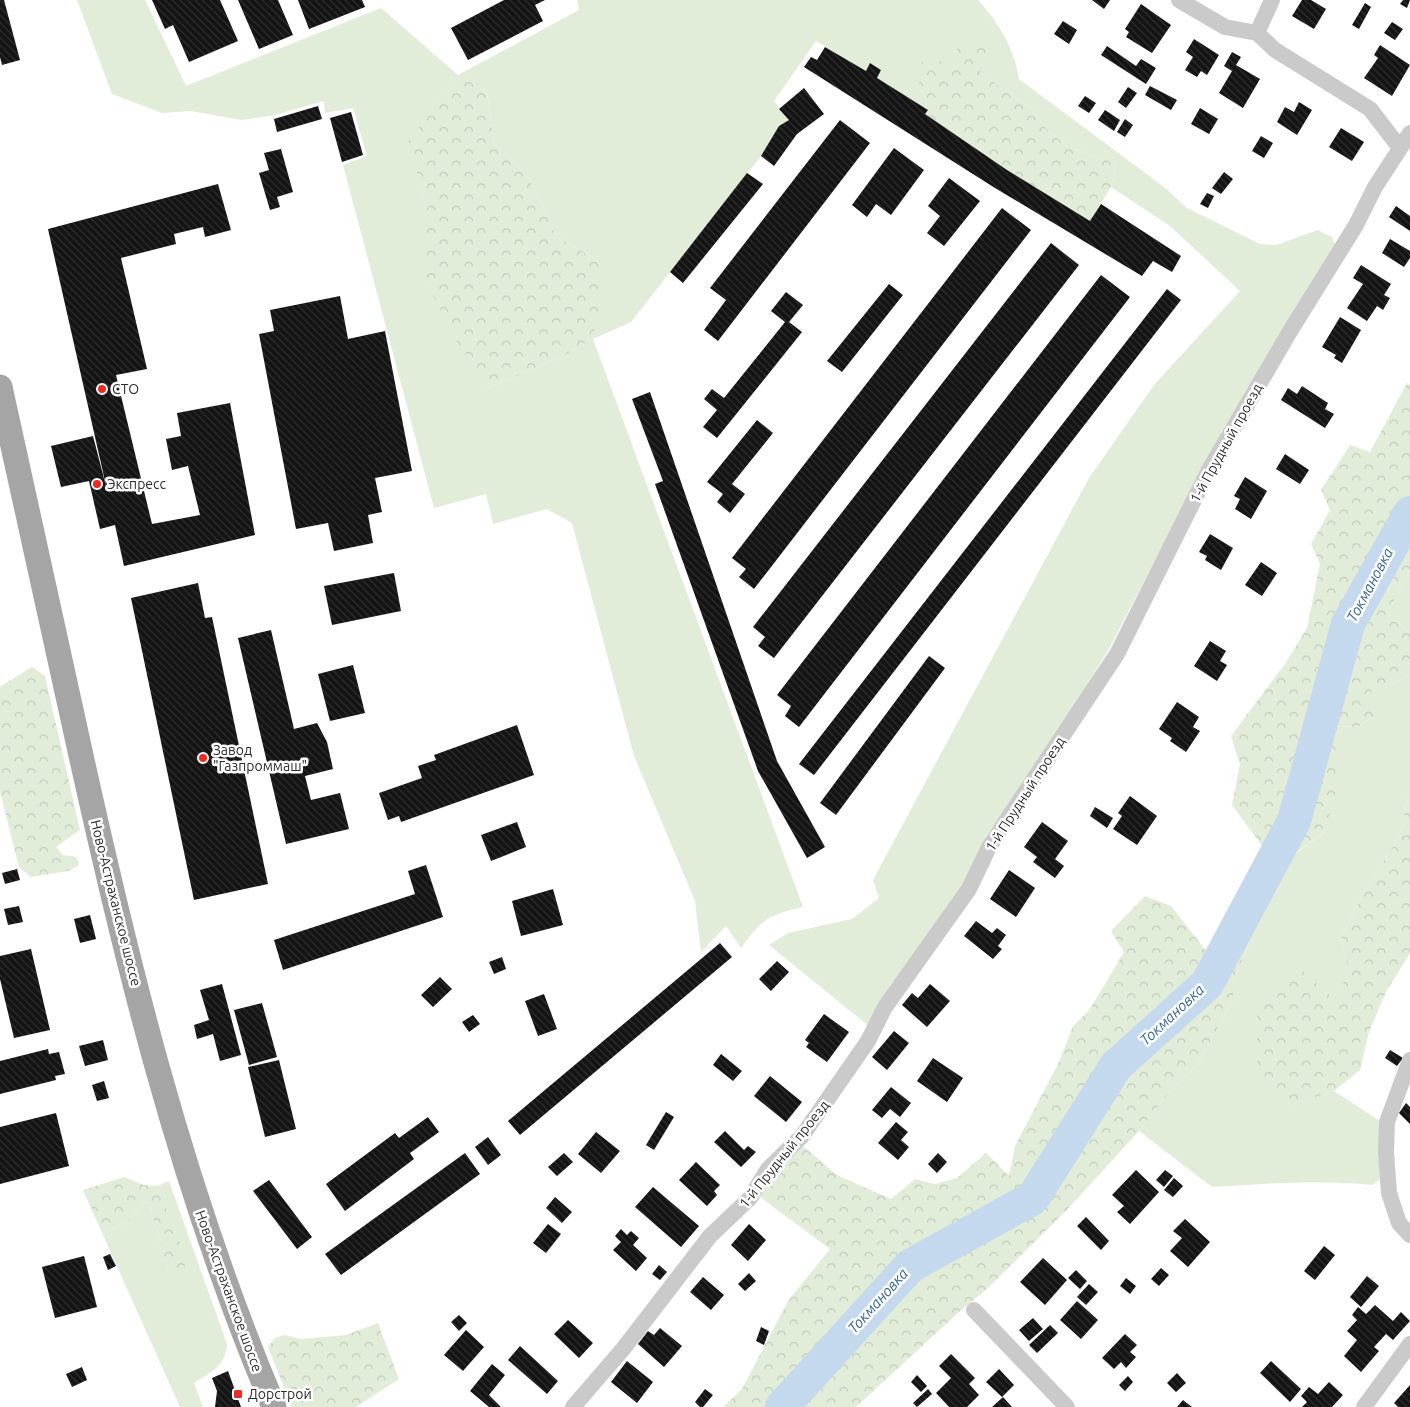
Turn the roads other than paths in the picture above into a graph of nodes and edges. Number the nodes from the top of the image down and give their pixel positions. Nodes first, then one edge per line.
1 (1179, 0) edge
2 (1272, 0) edge
3 (1256, 33) junction
4 (1410, 133) edge
5 (1400, 148) junction
6 (0, 387) edge
7 (1410, 1060) edge
8 (1410, 1235) edge
9 (974, 1310) dead end
10 (1410, 1344) edge
11 (274, 1407) edge
12 (573, 1407) edge
13 (1067, 1407) edge
14 (1364, 1407) edge

1 - 3 street
2 - 3 street
3 - 5 street
4 - 5 street, 1-й Прудный проезд
5 - 12 street, 1-й Прудный проезд
6 - 11 main road, Ново-Астраханское шоссе
7 - 8 street
9 - 13 street
10 - 14 street

